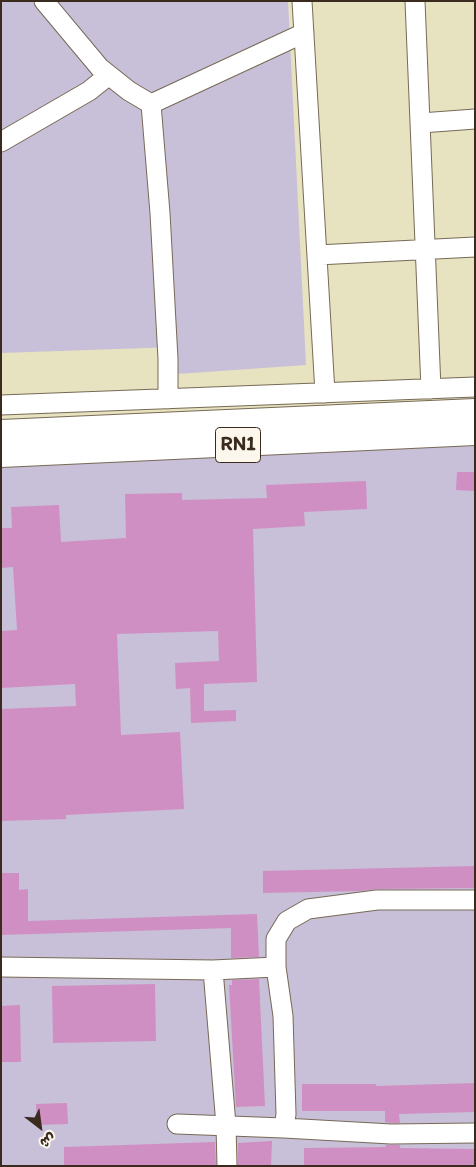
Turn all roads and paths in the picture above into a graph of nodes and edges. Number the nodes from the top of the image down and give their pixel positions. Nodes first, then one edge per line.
1 (44, 1) edge
2 (302, 1) edge
3 (414, 1) edge
4 (304, 33) junction
5 (109, 75) junction
6 (151, 104) junction
7 (475, 119) edge
8 (421, 123) junction
9 (1, 142) edge
10 (475, 247) edge
11 (426, 250) junction
12 (318, 255) junction
13 (475, 386) edge
14 (431, 389) junction
15 (324, 393) junction
16 (168, 400) junction
17 (1, 405) edge
18 (475, 411) edge
19 (1, 432) edge
20 (475, 433) edge
21 (1, 454) edge
22 (475, 900) edge
23 (1, 967) edge
24 (276, 967) junction
25 (212, 970) junction
26 (177, 1124) dead end
27 (226, 1125) junction
28 (284, 1128) junction
29 (475, 1133) edge
30 (227, 1166) edge

1 - 5 street
2 - 4 street
3 - 8 street
4 - 6 street
4 - 12 street
5 - 6 street
5 - 9 street
6 - 16 street
7 - 8 street
8 - 11 street
10 - 11 street
11 - 12 street
11 - 14 street
12 - 15 street
13 - 14 street
14 - 15 street
15 - 16 street
16 - 17 street
18 - 19 main road, RN1
20 - 21 main road, RN1
22 - 24 street
23 - 25 street
24 - 25 street
24 - 28 street
25 - 27 street
26 - 27 street
27 - 28 street
27 - 30 street
28 - 29 street

